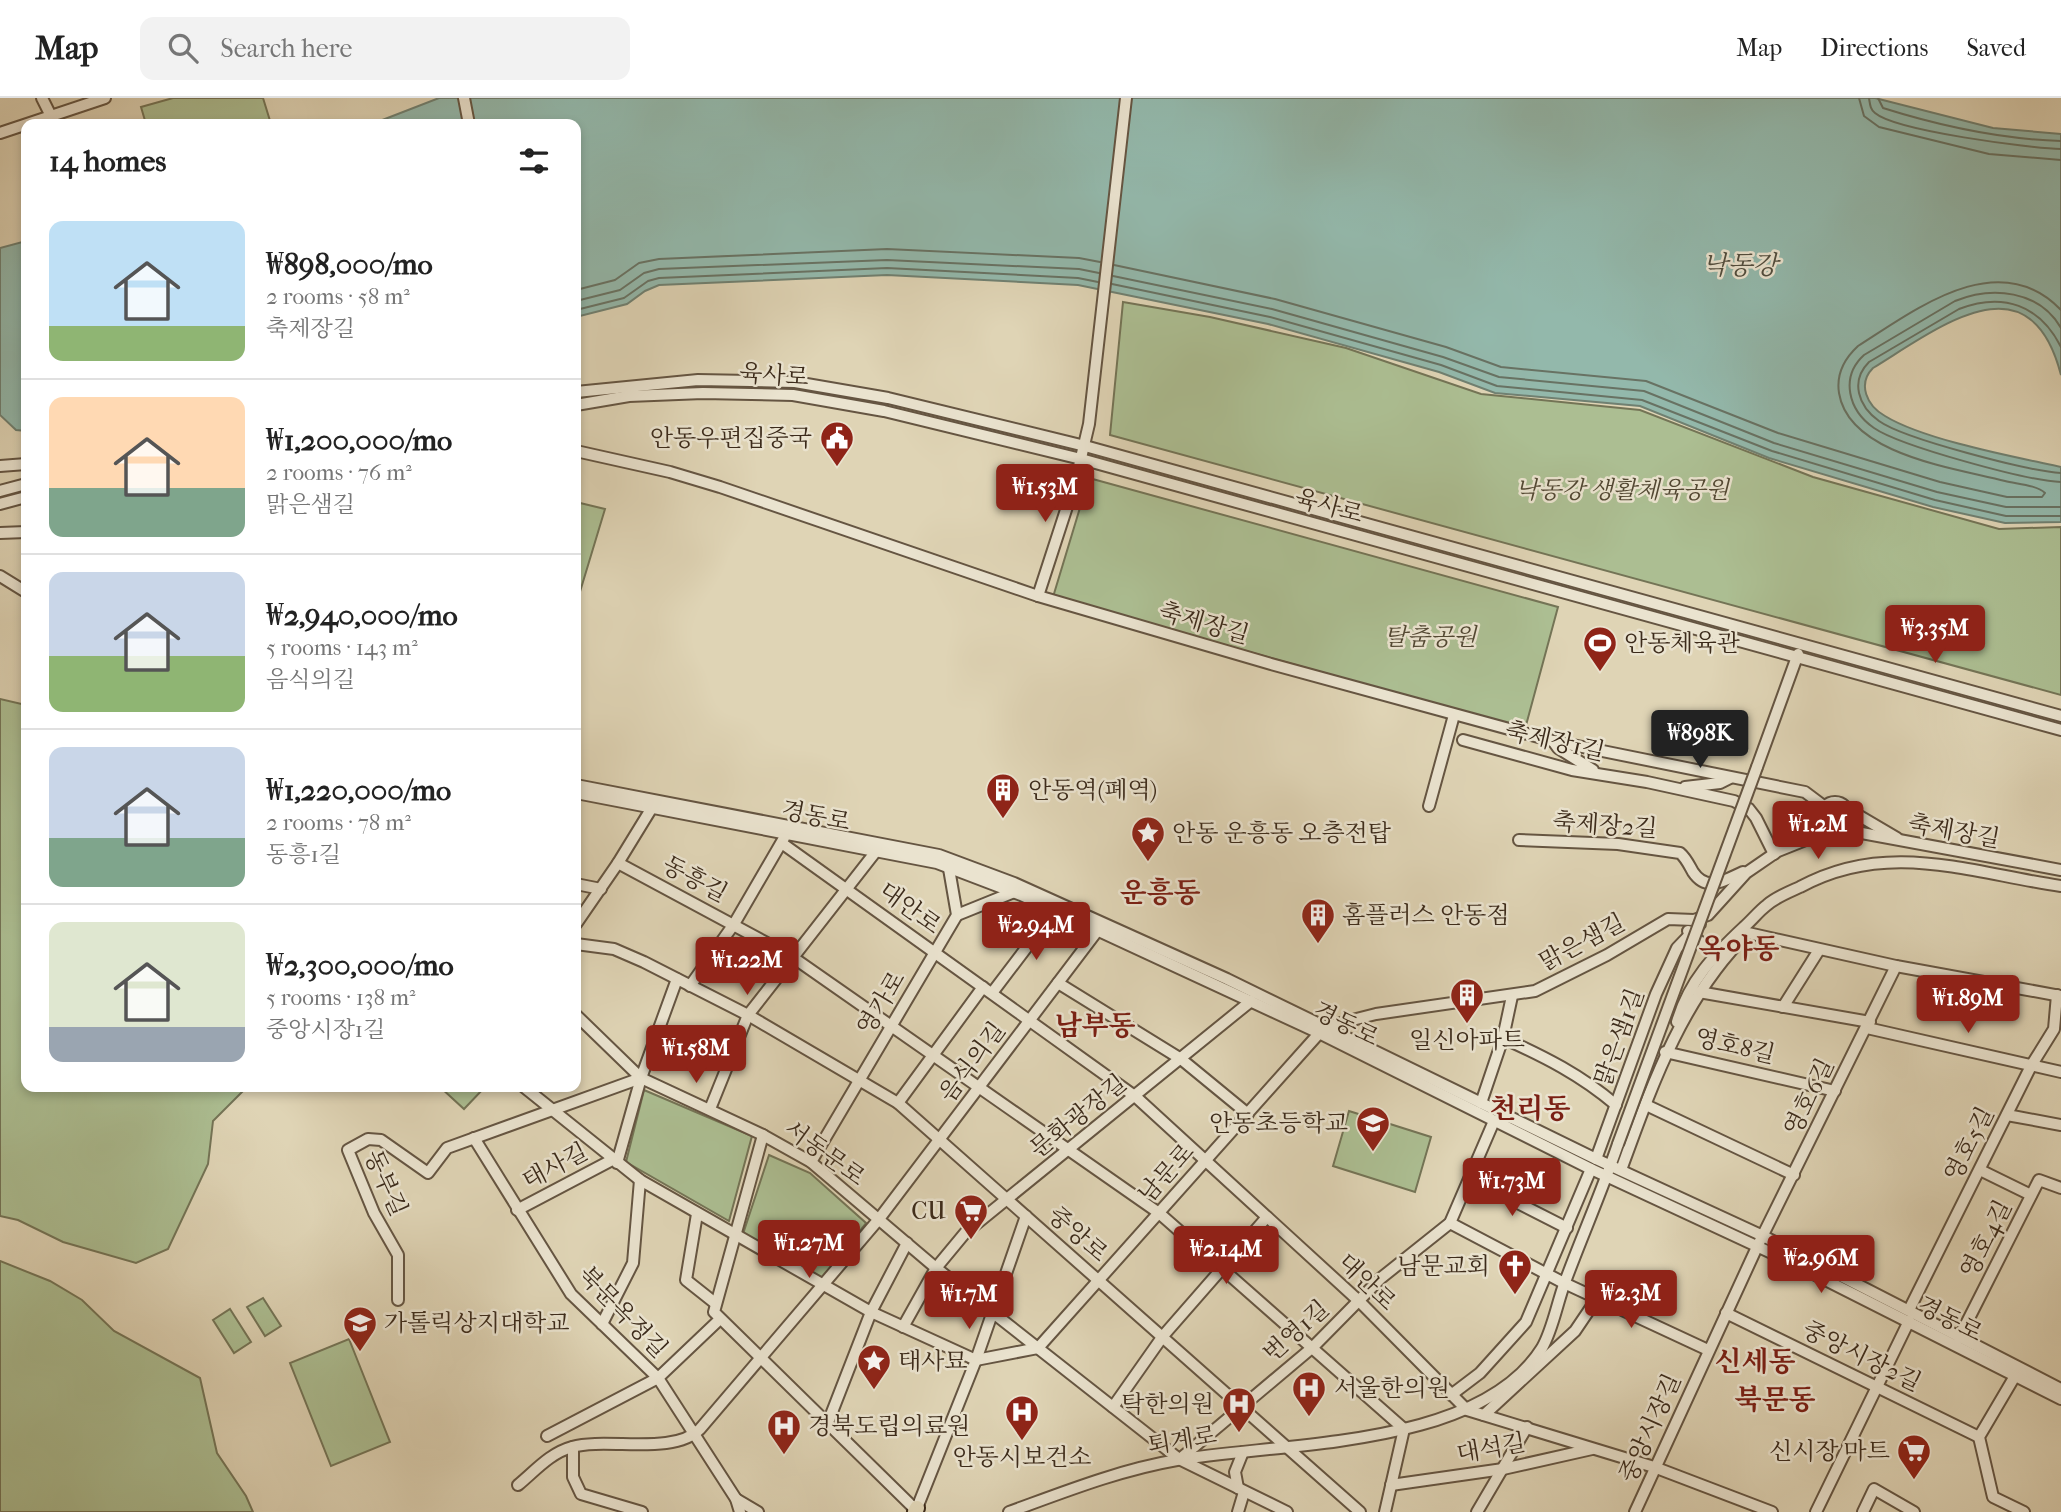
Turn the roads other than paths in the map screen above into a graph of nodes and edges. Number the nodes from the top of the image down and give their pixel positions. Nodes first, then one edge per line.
1 (42, 98) edge
2 (105, 98) edge
3 (464, 98) edge
4 (1126, 98) edge
5 (51, 116) junction
6 (42, 119) edge
7 (468, 119) edge
8 (21, 126) edge
9 (0, 133) edge
10 (581, 392) edge
11 (581, 404) edge
12 (1084, 446) junction
13 (581, 453) edge
14 (1081, 460) junction
15 (21, 464) edge
16 (0, 466) edge
17 (21, 485) edge
18 (0, 491) edge
19 (21, 498) edge
20 (0, 504) edge
21 (21, 531) edge
22 (0, 533) edge
23 (0, 576) edge
24 (21, 589) edge
25 (1038, 596) junction
26 (1800, 644) junction
27 (1797, 658) junction
28 (1454, 715) junction
29 (2061, 716) edge
30 (2061, 730) edge
31 (1464, 740) dead end
32 (1553, 741) junction
33 (1601, 774) junction
34 (1730, 778) junction
35 (581, 786) edge
36 (1677, 788) junction
37 (581, 794) edge
38 (655, 803) junction
39 (1429, 806) dead end
40 (1825, 807) junction
41 (1846, 808) junction
42 (785, 827) junction
43 (1828, 828) junction
44 (1840, 829) junction
45 (1519, 840) dead end
46 (783, 844) junction
47 (1919, 846) junction
48 (877, 850) junction
49 (1774, 854) junction
50 (948, 862) junction
51 (618, 863) junction
52 (1752, 869) junction
53 (2061, 870) edge
54 (581, 885) edge
55 (2061, 886) edge
56 (846, 888) junction
57 (601, 889) junction
58 (1014, 892) junction
59 (1055, 911) junction
60 (957, 915) junction
61 (1709, 915) junction
62 (581, 917) edge
63 (1680, 920) junction
64 (734, 924) junction
65 (1098, 930) junction
66 (1690, 934) junction
67 (581, 945) edge
68 (1819, 950) junction
69 (935, 953) junction
70 (1715, 955) junction
71 (791, 956) junction
72 (1896, 966) junction
73 (677, 979) junction
74 (1058, 983) junction
75 (690, 986) junction
76 (987, 990) junction
77 (1699, 992) junction
78 (1512, 996) junction
79 (2059, 996) edge
80 (1251, 1001) junction
81 (1783, 1007) junction
82 (748, 1016) junction
83 (581, 1020) edge
84 (1029, 1021) junction
85 (892, 1024) junction
86 (1868, 1025) junction
87 (1322, 1030) junction
88 (1503, 1038) junction
89 (1672, 1041) junction
90 (1665, 1052) junction
91 (934, 1054) junction
92 (1181, 1059) junction
93 (2031, 1066) junction
94 (2061, 1072) edge
95 (640, 1078) junction
96 (860, 1079) junction
97 (979, 1086) junction
98 (1835, 1091) junction
99 (530, 1092) edge
100 (1136, 1097) junction
101 (1481, 1103) junction
102 (898, 1104) junction
103 (1616, 1105) junction
104 (1646, 1105) junction
105 (550, 1108) junction
106 (710, 1109) junction
107 (1248, 1114) junction
108 (2007, 1115) junction
109 (1494, 1121) junction
110 (2061, 1125) edge
111 (763, 1135) junction
112 (474, 1138) junction
113 (939, 1140) junction
114 (1070, 1149) junction
115 (1205, 1161) junction
116 (615, 1162) junction
117 (811, 1162) junction
118 (1594, 1164) junction
119 (1612, 1170) junction
120 (1980, 1170) junction
121 (1794, 1175) junction
122 (1471, 1179) junction
123 (640, 1180) junction
124 (2061, 1188) edge
125 (2031, 1195) junction
126 (1006, 1200) junction
127 (517, 1210) junction
128 (1159, 1213) junction
129 (697, 1214) junction
130 (1026, 1216) junction
131 (1267, 1217) junction
132 (879, 1219) junction
133 (1450, 1223) junction
134 (1567, 1228) junction
135 (734, 1236) junction
136 (1763, 1236) junction
137 (907, 1243) junction
138 (1757, 1247) junction
139 (1222, 1266) junction
140 (936, 1268) junction
141 (1547, 1274) junction
142 (1099, 1280) junction
143 (1564, 1283) junction
144 (824, 1287) junction
145 (1598, 1297) junction
146 (398, 1300) dead end
147 (1360, 1302) junction
148 (715, 1303) junction
149 (872, 1312) junction
150 (993, 1312) junction
151 (1726, 1313) junction
152 (1909, 1316) junction
153 (719, 1320) junction
154 (602, 1324) junction
155 (903, 1327) junction
156 (1163, 1336) junction
157 (1959, 1338) junction
158 (1313, 1347) junction
159 (1038, 1348) junction
160 (1708, 1350) junction
161 (760, 1360) junction
162 (976, 1360) junction
163 (2015, 1376) junction
164 (658, 1378) junction
165 (1877, 1387) junction
166 (1451, 1395) junction
167 (2060, 1395) edge
168 (1113, 1407) junction
169 (1243, 1407) junction
170 (1467, 1410) junction
171 (1484, 1415) junction
172 (827, 1425) junction
173 (1527, 1427) junction
174 (1404, 1429) junction
175 (694, 1435) junction
176 (547, 1436) dead end
177 (1979, 1437) junction
178 (573, 1447) junction
179 (1288, 1447) junction
180 (1597, 1448) junction
181 (1243, 1452) junction
182 (1179, 1460) junction
183 (1654, 1467) junction
184 (1503, 1469) junction
185 (518, 1485) dead end
186 (1391, 1485) junction
187 (1241, 1490) junction
188 (736, 1499) junction
189 (625, 1511) edge
190 (917, 1511) edge
191 (642, 1512) edge
192 (740, 1512) edge
193 (758, 1512) edge
194 (1009, 1512) edge
195 (1238, 1512) edge
196 (1287, 1512) edge
197 (1360, 1512) edge
198 (1384, 1512) edge
199 (1477, 1512) edge
200 (1635, 1512) edge
201 (1772, 1512) edge
202 (1816, 1512) edge
203 (1863, 1512) edge
204 (1914, 1512) edge
205 (2024, 1512) edge

1 - 5 street
2 - 5 street
3 - 7 street
4 - 12 street
5 - 6 street
8 - 9 street
10 - 12 street, 육사로
11 - 14 street, 육사로
12 - 14 street
12 - 26 street, 육사로
13 - 25 street, 축제장길
14 - 25 street
14 - 27 street, 육사로
15 - 16 street
17 - 18 street
19 - 20 street
21 - 22 street
23 - 24 street
25 - 28 street, 축제장길
26 - 27 street
26 - 29 street, 육사로
27 - 30 street, 육사로
27 - 119 street, 퇴계로, bridge
28 - 32 street, 축제장길
28 - 39 street
31 - 33 street, 축제장1길
32 - 33 street
32 - 34 street, 축제장길
33 - 36 street, 축제장1길
34 - 36 street
34 - 40 street, 축제장길
35 - 38 street, 경동로
36 - 49 street, 축제장1길
37 - 38 street, 경동로
38 - 42 street, 경동로
38 - 51 street
40 - 41 street
40 - 43 street
41 - 44 street
41 - 47 street
42 - 46 street
42 - 48 street, 경동로
42 - 50 street, 경동로
43 - 44 street
43 - 49 street
44 - 47 street, 축제장길
45 - 52 street, 축제장2길
46 - 56 street, 대안로
46 - 64 street
47 - 53 street, 축제장길
48 - 50 street, 경동로
48 - 56 street, 대안로
49 - 52 street
50 - 58 street, 경동로
50 - 60 street
50 - 87 street, 경동로
51 - 57 street
51 - 64 street, 동흥길
52 - 61 street
54 - 57 street
55 - 70 street
56 - 69 street, 대안로
56 - 71 street
57 - 62 street
58 - 59 street, 경동로
58 - 60 street
59 - 65 street, 경동로
59 - 76 street
60 - 69 street, 영가로
61 - 63 street, 맑은샘길
61 - 66 street, 맑은샘1길
63 - 66 street
63 - 78 street, 맑은샘길
64 - 71 street, 동흥길
64 - 75 street
65 - 74 street, 음식의길
65 - 80 street, 경동로
66 - 70 street
66 - 103 street, 맑은샘1길
67 - 73 street, 중앙로
68 - 72 street
68 - 77 street
68 - 81 street
69 - 76 street, 대안로
69 - 85 street, 영가로
70 - 89 street
71 - 82 street
71 - 85 street, 동흥길
72 - 79 street
72 - 86 street, 영호6길
73 - 75 street, 중앙로
73 - 95 street
74 - 84 street, 음식의길
74 - 92 street
75 - 82 street, 중앙로
76 - 84 street, 대안로
76 - 91 street
77 - 81 street
77 - 89 street
78 - 87 street, 맑은샘길
78 - 88 street
79 - 93 street, 영호5길
80 - 87 street, 경동로
80 - 92 street, 문화광장길
81 - 86 street
82 - 96 street, 중앙로
82 - 106 street
83 - 95 street, 서동문로
84 - 97 street, 음식의길
84 - 100 street, 대안로
85 - 91 street, 동흥길
85 - 96 street, 영가로
86 - 93 street
86 - 98 street, 영호6길
87 - 101 street, 경동로
87 - 107 street, 남문로
87 - 109 street, 경동로
88 - 101 street
88 - 103 street
89 - 90 street
90 - 98 street, 영호8길
90 - 104 street
91 - 97 street, 동흥길
91 - 102 street
92 - 100 street, 문화광장길
92 - 107 street
93 - 94 street
93 - 108 street, 영호5길
95 - 105 street, 태사길
95 - 106 street, 서동문로
95 - 116 street
96 - 102 street, 중앙로
96 - 117 street, 영가로
97 - 113 street, 음식의길
97 - 114 street, 동흥길
98 - 121 street, 영호6길
99 - 105 street, 태사길
100 - 114 street, 문화광장길
100 - 115 street, 대안로
101 - 118 street, 경동로
102 - 113 street, 중앙로
103 - 118 street, 맑은샘1길
104 - 119 street
104 - 121 street
105 - 112 street
105 - 116 street, 태사길
106 - 111 street, 서동문로
107 - 115 street, 남문로
108 - 110 street
108 - 120 street, 영호5길
109 - 118 street, 경동로
109 - 122 street, 번영1길
111 - 117 street, 서동문로
111 - 135 street
112 - 127 street, 북문옥정길
112 - 146 street, 동부길
113 - 126 street, 중앙로
113 - 132 street, 음식의길
114 - 126 street, 문화광장길
114 - 128 street, 동흥길
115 - 128 street, 남문로
115 - 131 street, 대안로
116 - 123 street, 태사길
116 - 127 street, 태사길
117 - 132 street, 서동문로
118 - 119 street, 경동로
118 - 134 street, 맑은샘1길
119 - 136 street, 경동로
119 - 138 street, 경동로
119 - 143 street, 퇴계로
120 - 125 street
120 - 152 street, 영호5길
121 - 136 street, 영호6길
122 - 133 street, 번영1길
122 - 134 street
123 - 129 street, 태사길
123 - 154 street
124 - 125 street, 영호4길
125 - 157 street, 영호4길
126 - 130 street, 중앙로
126 - 140 street, 문화광장길
127 - 154 street, 북문옥정길
128 - 139 street, 동흥길
128 - 142 street, 남문로
129 - 135 street, 태사길
129 - 148 street
130 - 142 street, 중앙로
130 - 150 street
131 - 139 street
131 - 147 street, 대안로
132 - 137 street, 서동문로
132 - 144 street, 음식의길
133 - 141 street
133 - 147 street, 번영1길
134 - 141 street, 맑은샘1길
135 - 144 street, 태사길
135 - 148 street
136 - 138 street, 영호6길
136 - 152 street, 경동로
137 - 140 street, 서동문로
137 - 149 street
138 - 151 street, 중앙시장길
138 - 152 street, 경동로
139 - 156 street
139 - 158 street, 동흥길
140 - 150 street, 서동문로
140 - 155 street
141 - 143 street
141 - 166 street, 맑은샘1길
142 - 156 street, 중앙로
142 - 159 street, 남문로
143 - 145 street
143 - 170 street, 퇴계로
144 - 149 street, 태사길
144 - 161 street, 음식의길
145 - 160 street
145 - 171 street
147 - 158 street, 번영1길
147 - 166 street, 대안로
148 - 153 street
149 - 155 street, 태사길
149 - 172 street
150 - 159 street, 서동문로
150 - 162 street
151 - 160 street, 중앙시장길
151 - 165 street, 중앙시장2길
152 - 157 street, 경동로
152 - 163 street, 경동로
152 - 165 street, 영호5길
153 - 161 street
153 - 164 street
154 - 164 street, 북문옥정길
155 - 162 street, 태사길
156 - 168 street
156 - 169 street, 중앙로
157 - 167 street, 경동로
158 - 169 street, 번영1길
158 - 174 street, 동흥길
159 - 162 street
159 - 168 street, 서동문로
160 - 183 street, 중앙시장길
161 - 172 street
161 - 175 street, 음식의길
162 - 190 street
163 - 167 street, 경동로
163 - 177 street
164 - 175 street, 북문옥정길
164 - 176 street
165 - 177 street, 중앙시장2길
165 - 202 street, 영호5길
166 - 170 street, 대안로
168 - 182 street, 서동문로
169 - 179 street, 중앙로
169 - 182 street, 번영1길
170 - 171 street, 대안로
170 - 174 street, 퇴계로
171 - 173 street, 대안로
172 - 190 street
173 - 180 street, 대안로
173 - 184 street
174 - 179 street, 퇴계로
174 - 186 street
175 - 178 street
175 - 188 street, 북문옥정길
177 - 205 street
178 - 185 street
178 - 189 street
179 - 181 street, 퇴계로
179 - 197 street, 중앙로
180 - 183 street, 대안로
180 - 184 street, 대석길
181 - 182 street, 퇴계로
181 - 187 street
182 - 187 street, 서동문로
182 - 194 street, 퇴계로
183 - 200 street, 중앙시장길
183 - 201 street, 대안로
184 - 186 street, 대석길
184 - 199 street
186 - 198 street
187 - 195 street
187 - 196 street, 서동문로
188 - 192 street, 북문옥정길
188 - 193 street
189 - 191 street
203 - 204 street

